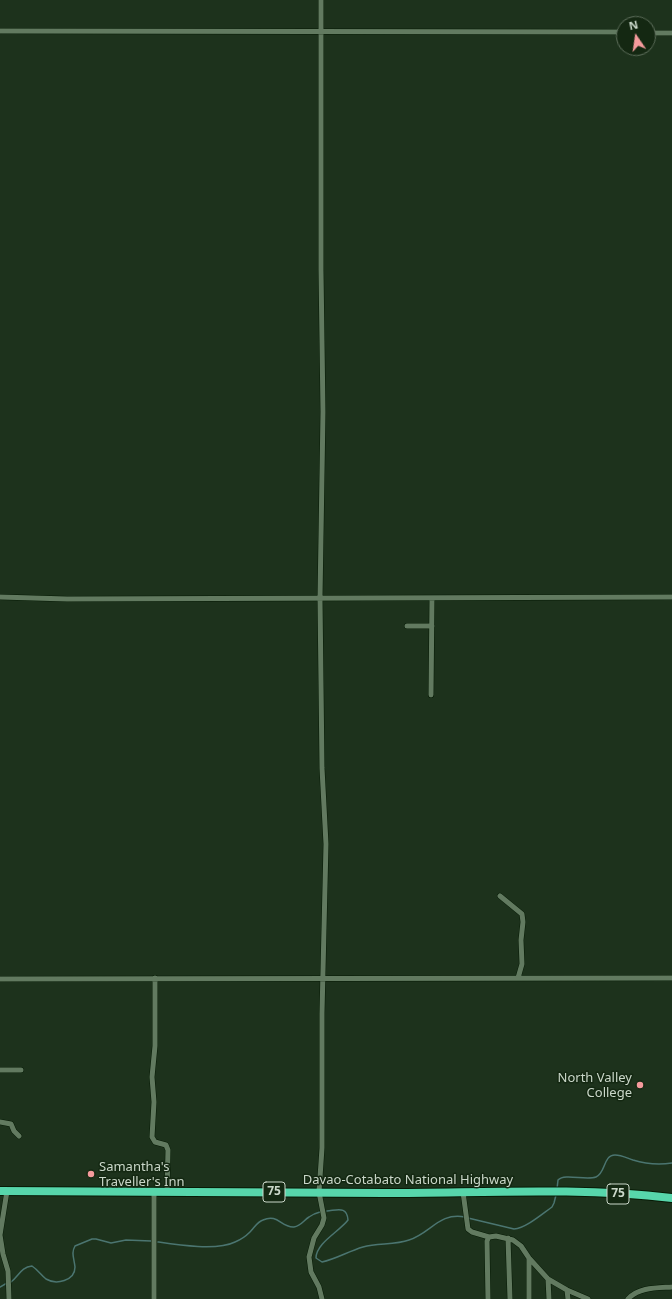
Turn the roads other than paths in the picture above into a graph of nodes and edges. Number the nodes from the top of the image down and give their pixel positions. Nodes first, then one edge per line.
1 (322, 0) edge
2 (0, 32) edge
3 (321, 32) junction
4 (616, 32) edge
5 (656, 33) edge
6 (672, 33) edge
7 (0, 597) edge
8 (672, 597) edge
9 (320, 598) junction
10 (432, 598) junction
11 (407, 626) dead end
12 (432, 626) junction
13 (431, 695) dead end
14 (500, 896) dead end
15 (155, 978) junction
16 (322, 978) junction
17 (518, 978) junction
18 (672, 978) edge
19 (0, 979) edge
20 (0, 1070) edge
21 (21, 1070) dead end
22 (0, 1122) edge
23 (19, 1136) dead end
24 (3, 1191) edge
25 (154, 1192) junction
26 (167, 1192) junction
27 (319, 1192) junction
28 (463, 1192) junction
29 (672, 1198) edge
30 (0, 1235) edge
31 (489, 1238) junction
32 (508, 1238) junction
33 (1, 1254) edge
34 (529, 1258) junction
35 (548, 1279) junction
36 (672, 1286) edge
37 (567, 1290) junction
38 (10, 1299) edge
39 (154, 1299) edge
40 (322, 1299) edge
41 (488, 1299) edge
42 (510, 1299) edge
43 (529, 1299) edge
44 (549, 1299) edge
45 (568, 1299) edge
46 (588, 1299) edge
47 (628, 1299) edge

1 - 3 street
2 - 3 street
3 - 4 street
3 - 9 street
5 - 6 street
7 - 9 street
8 - 10 street
9 - 10 street
9 - 16 street
10 - 12 street
11 - 12 street
12 - 13 street
14 - 17 street
15 - 16 street
15 - 19 street
15 - 26 street
16 - 17 street
16 - 27 street
17 - 18 street
20 - 21 street
22 - 23 street
24 - 25 highway, Davao-Cotabato National Highway / 75
24 - 30 street
25 - 26 highway, Davao-Cotabato National Highway / 75
25 - 39 street
26 - 27 highway, Davao-Cotabato National Highway / 75
27 - 28 highway, Davao-Cotabato National Highway / 75
27 - 40 street
28 - 29 highway, Davao-Cotabato National Highway / 75
28 - 31 street
30 - 33 street
31 - 32 street
31 - 41 street
32 - 34 street
32 - 42 street
33 - 38 street
34 - 35 street
34 - 43 street
35 - 37 street
35 - 44 street
36 - 47 street
37 - 45 street
37 - 46 street

